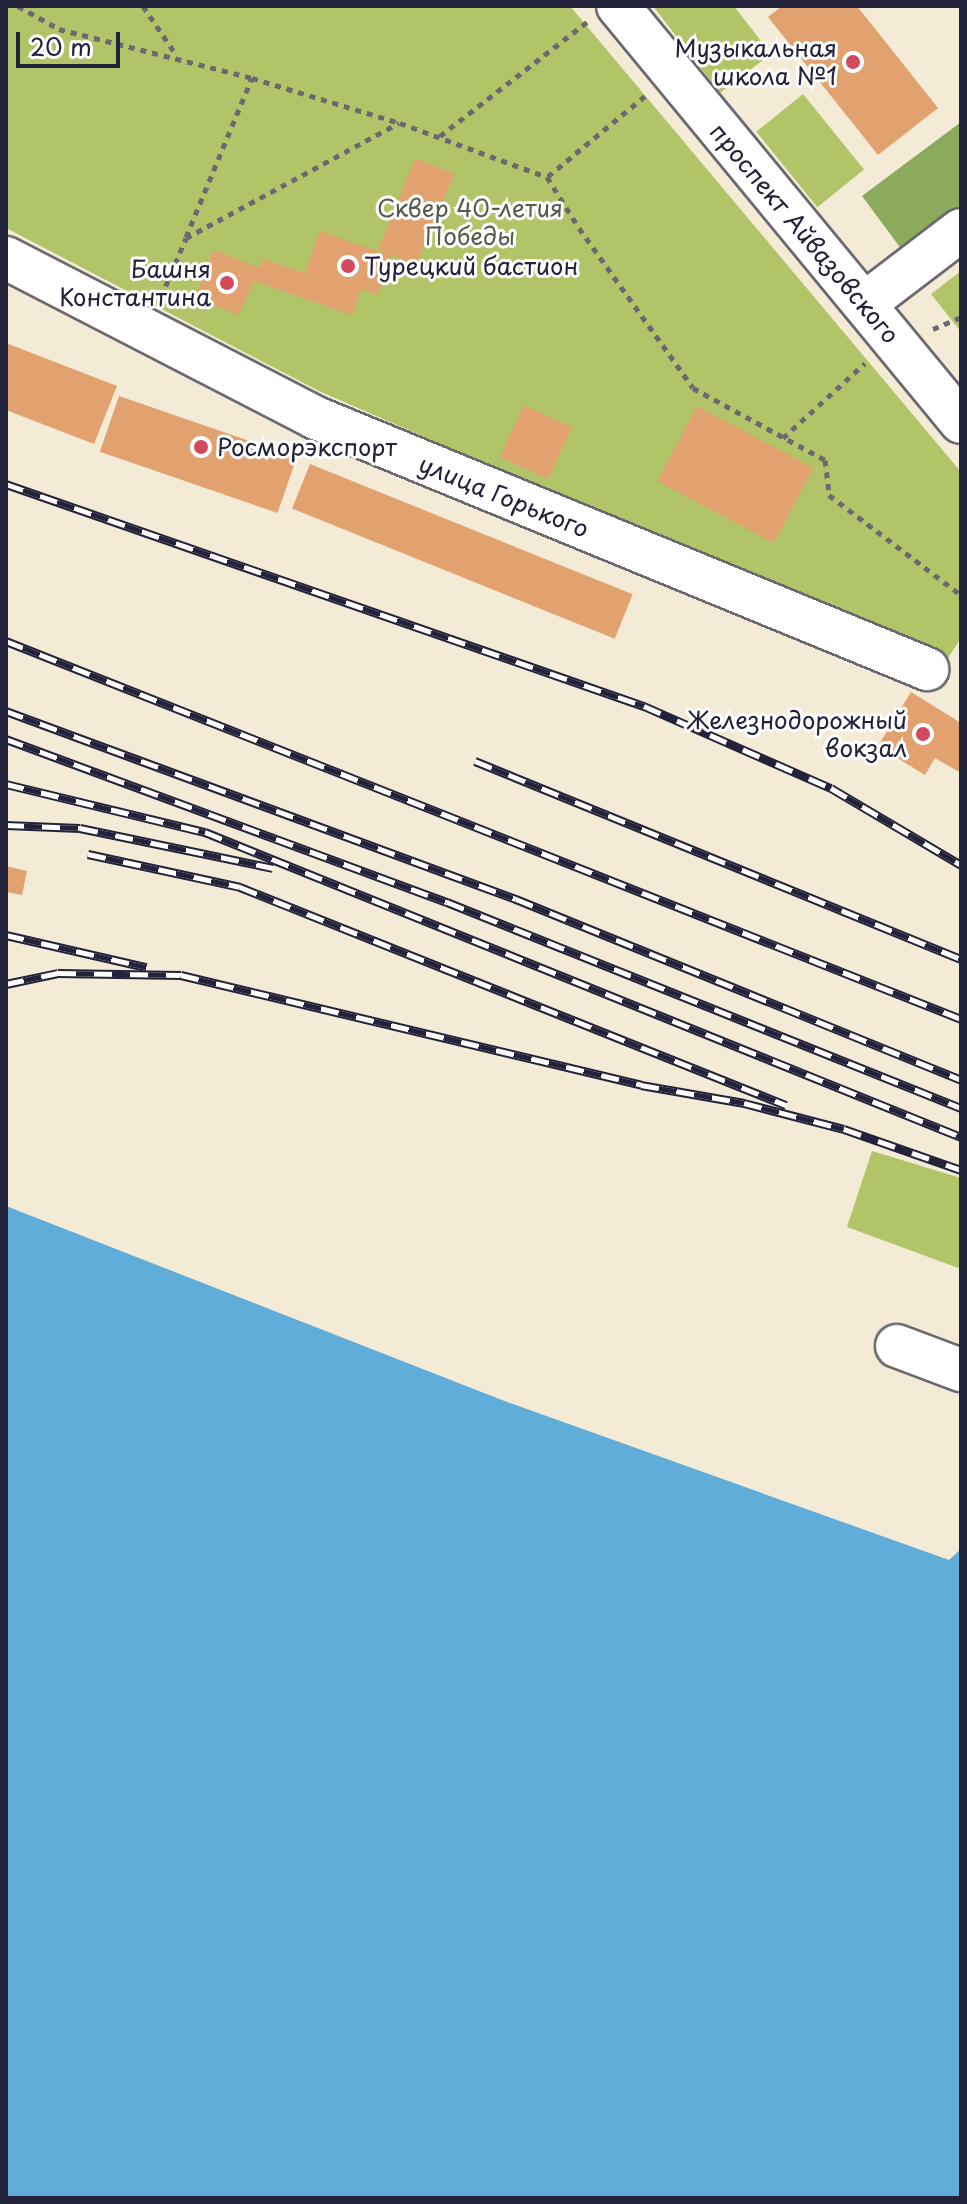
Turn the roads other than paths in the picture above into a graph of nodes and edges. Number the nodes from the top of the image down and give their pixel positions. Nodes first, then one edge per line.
1 (607, 11) edge
2 (961, 230) edge
3 (6, 258) edge
4 (864, 304) junction
5 (961, 422) edge
6 (927, 669) dead end
7 (897, 1346) dead end
8 (961, 1370) edge

1 - 4 street, проспект Айвазовского
2 - 4 street
3 - 6 street, улица Горького
4 - 5 street, проспект Айвазовского
7 - 8 street

